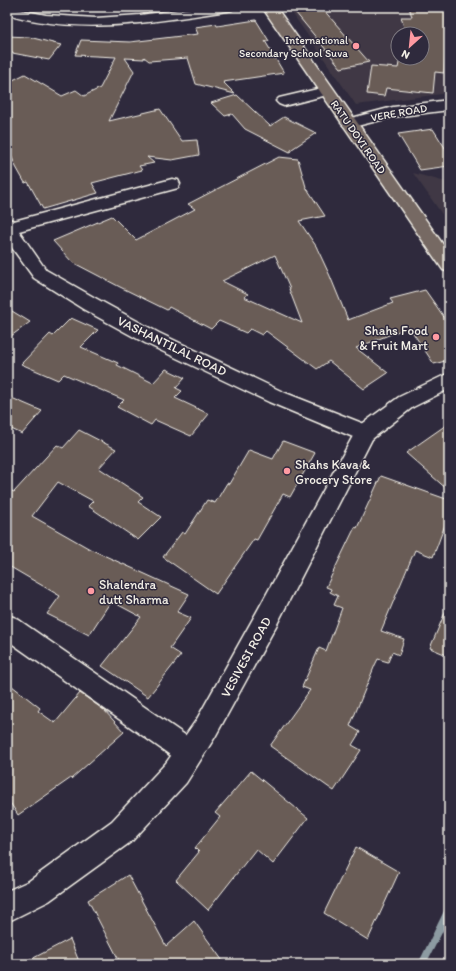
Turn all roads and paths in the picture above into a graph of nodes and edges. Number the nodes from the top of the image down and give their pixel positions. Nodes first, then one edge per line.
1 (227, 7) edge
2 (269, 7) edge
3 (7, 10) edge
4 (326, 91) junction
5 (284, 101) dead end
6 (449, 105) edge
7 (349, 124) junction
8 (172, 184) dead end
9 (8, 227) edge
10 (449, 266) edge
11 (449, 380) edge
12 (365, 433) junction
13 (7, 626) edge
14 (189, 753) junction
15 (7, 908) edge

1 - 3 street
2 - 4 main road, RATU DOVI ROAD
4 - 5 street
4 - 7 main road, RATU DOVI ROAD
6 - 7 street, VERE ROAD
7 - 10 main road, RATU DOVI ROAD
8 - 9 street
9 - 12 street, VASHANTILAL ROAD
11 - 12 street, VESIVESI ROAD
12 - 14 street, VESIVESI ROAD
13 - 14 street
14 - 15 street, VESIVESI ROAD

